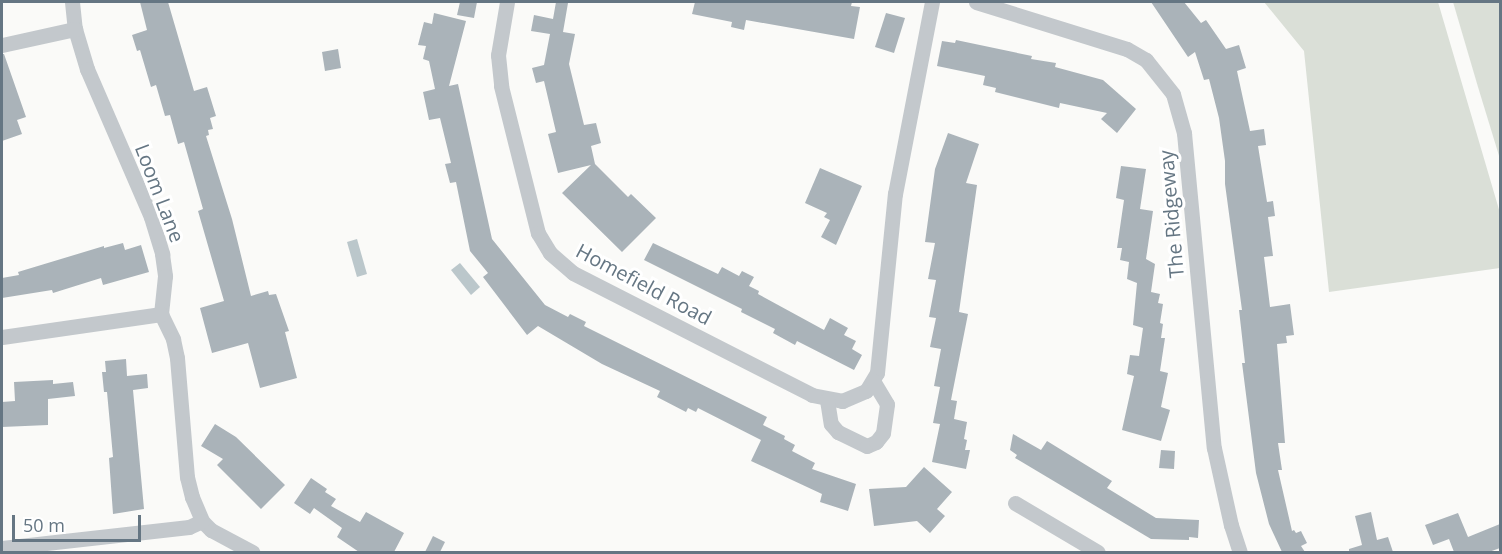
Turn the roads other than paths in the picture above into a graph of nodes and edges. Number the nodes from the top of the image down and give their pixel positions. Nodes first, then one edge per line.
1 (72, 2) edge
2 (507, 2) edge
3 (932, 2) edge
4 (976, 2) edge
5 (75, 29) junction
6 (2, 45) edge
7 (160, 314) junction
8 (2, 337) edge
9 (873, 381) junction
10 (827, 400) junction
11 (1015, 503) dead end
12 (202, 521) junction
13 (2, 548) edge
14 (252, 552) edge
15 (1098, 552) edge
16 (1240, 552) edge

1 - 5 street, Loom Lane
2 - 10 street, Homefield Road
3 - 9 street
4 - 16 street, The Ridgeway
5 - 6 street
5 - 7 street, Loom Lane
7 - 8 street
7 - 12 street
9 - 10 street
9 - 10 street
11 - 15 street
12 - 13 street
12 - 14 street

